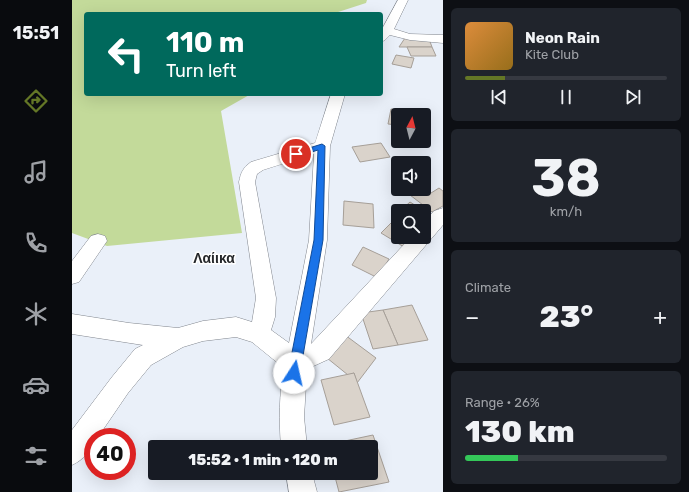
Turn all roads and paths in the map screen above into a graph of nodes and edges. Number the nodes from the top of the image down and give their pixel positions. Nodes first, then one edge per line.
1 (403, 0) edge
2 (384, 34) edge
3 (443, 39) edge
4 (337, 96) edge
5 (322, 146) junction
6 (443, 214) edge
7 (431, 227) edge
8 (98, 241) dead end
9 (416, 244) edge
10 (72, 276) edge
11 (72, 324) edge
12 (259, 334) junction
13 (178, 338) junction
14 (296, 363) junction
15 (294, 440) edge
16 (72, 452) edge
17 (301, 480) edge
18 (303, 492) edge

1 - 2 street
2 - 3 street
4 - 5 street
5 - 12 street
5 - 14 street
6 - 7 street
8 - 10 street
9 - 14 street
11 - 13 street
12 - 13 street
12 - 14 street
13 - 16 street
14 - 15 street
17 - 18 street

